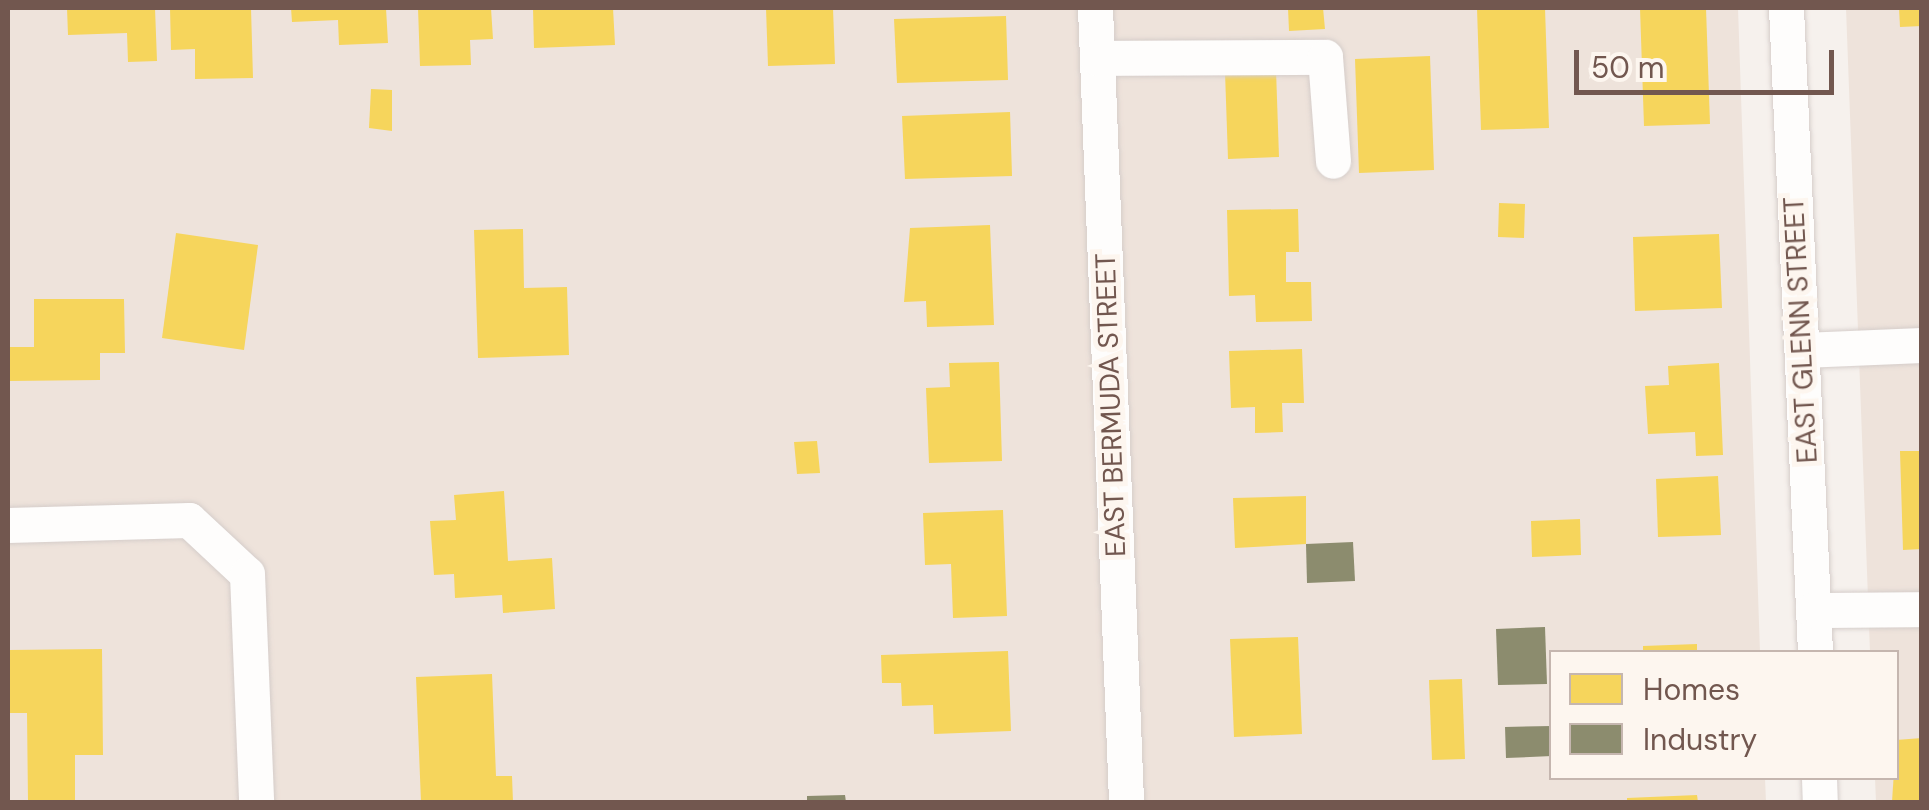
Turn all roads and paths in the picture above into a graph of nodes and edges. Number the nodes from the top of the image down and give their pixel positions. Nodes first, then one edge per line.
1 (1095, 8) edge
2 (1786, 8) edge
3 (1098, 58) junction
4 (1333, 160) dead end
5 (1922, 345) edge
6 (1802, 350) junction
7 (8, 525) edge
8 (1922, 609) edge
9 (1813, 610) junction
10 (1815, 650) edge
11 (256, 802) edge
12 (1126, 802) edge

1 - 3 street, EAST BERMUDA STREET
2 - 6 street, EAST GLENN STREET
3 - 4 street
3 - 12 street, EAST BERMUDA STREET
5 - 6 street
6 - 9 street, EAST GLENN STREET
7 - 11 street
8 - 9 street
9 - 10 street, EAST GLENN STREET

